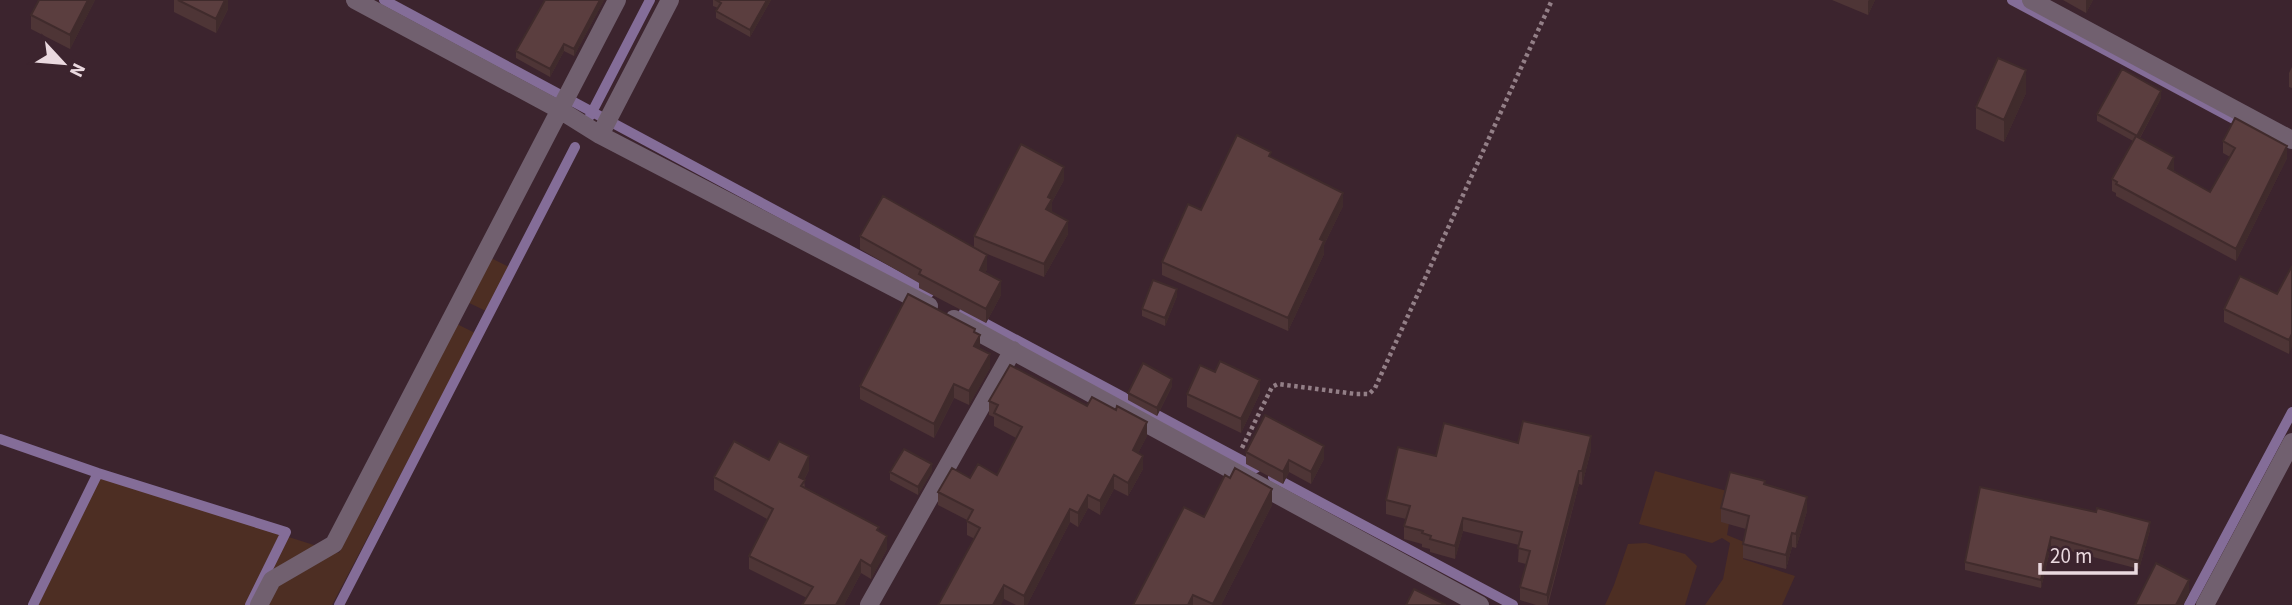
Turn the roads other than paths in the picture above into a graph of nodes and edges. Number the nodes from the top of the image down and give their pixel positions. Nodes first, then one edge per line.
1 (355, 0) edge
2 (617, 0) edge
3 (670, 0) edge
4 (2031, 0) edge
5 (564, 102) junction
6 (606, 124) junction
7 (2292, 140) edge
8 (1013, 350) junction
9 (2292, 442) edge
10 (260, 605) edge
11 (869, 605) edge
12 (1480, 605) edge
13 (2205, 605) edge

1 - 5 street
2 - 5 street
3 - 6 street
4 - 7 street
5 - 6 street
5 - 10 street
6 - 8 street
8 - 11 street
8 - 12 street
9 - 13 street

